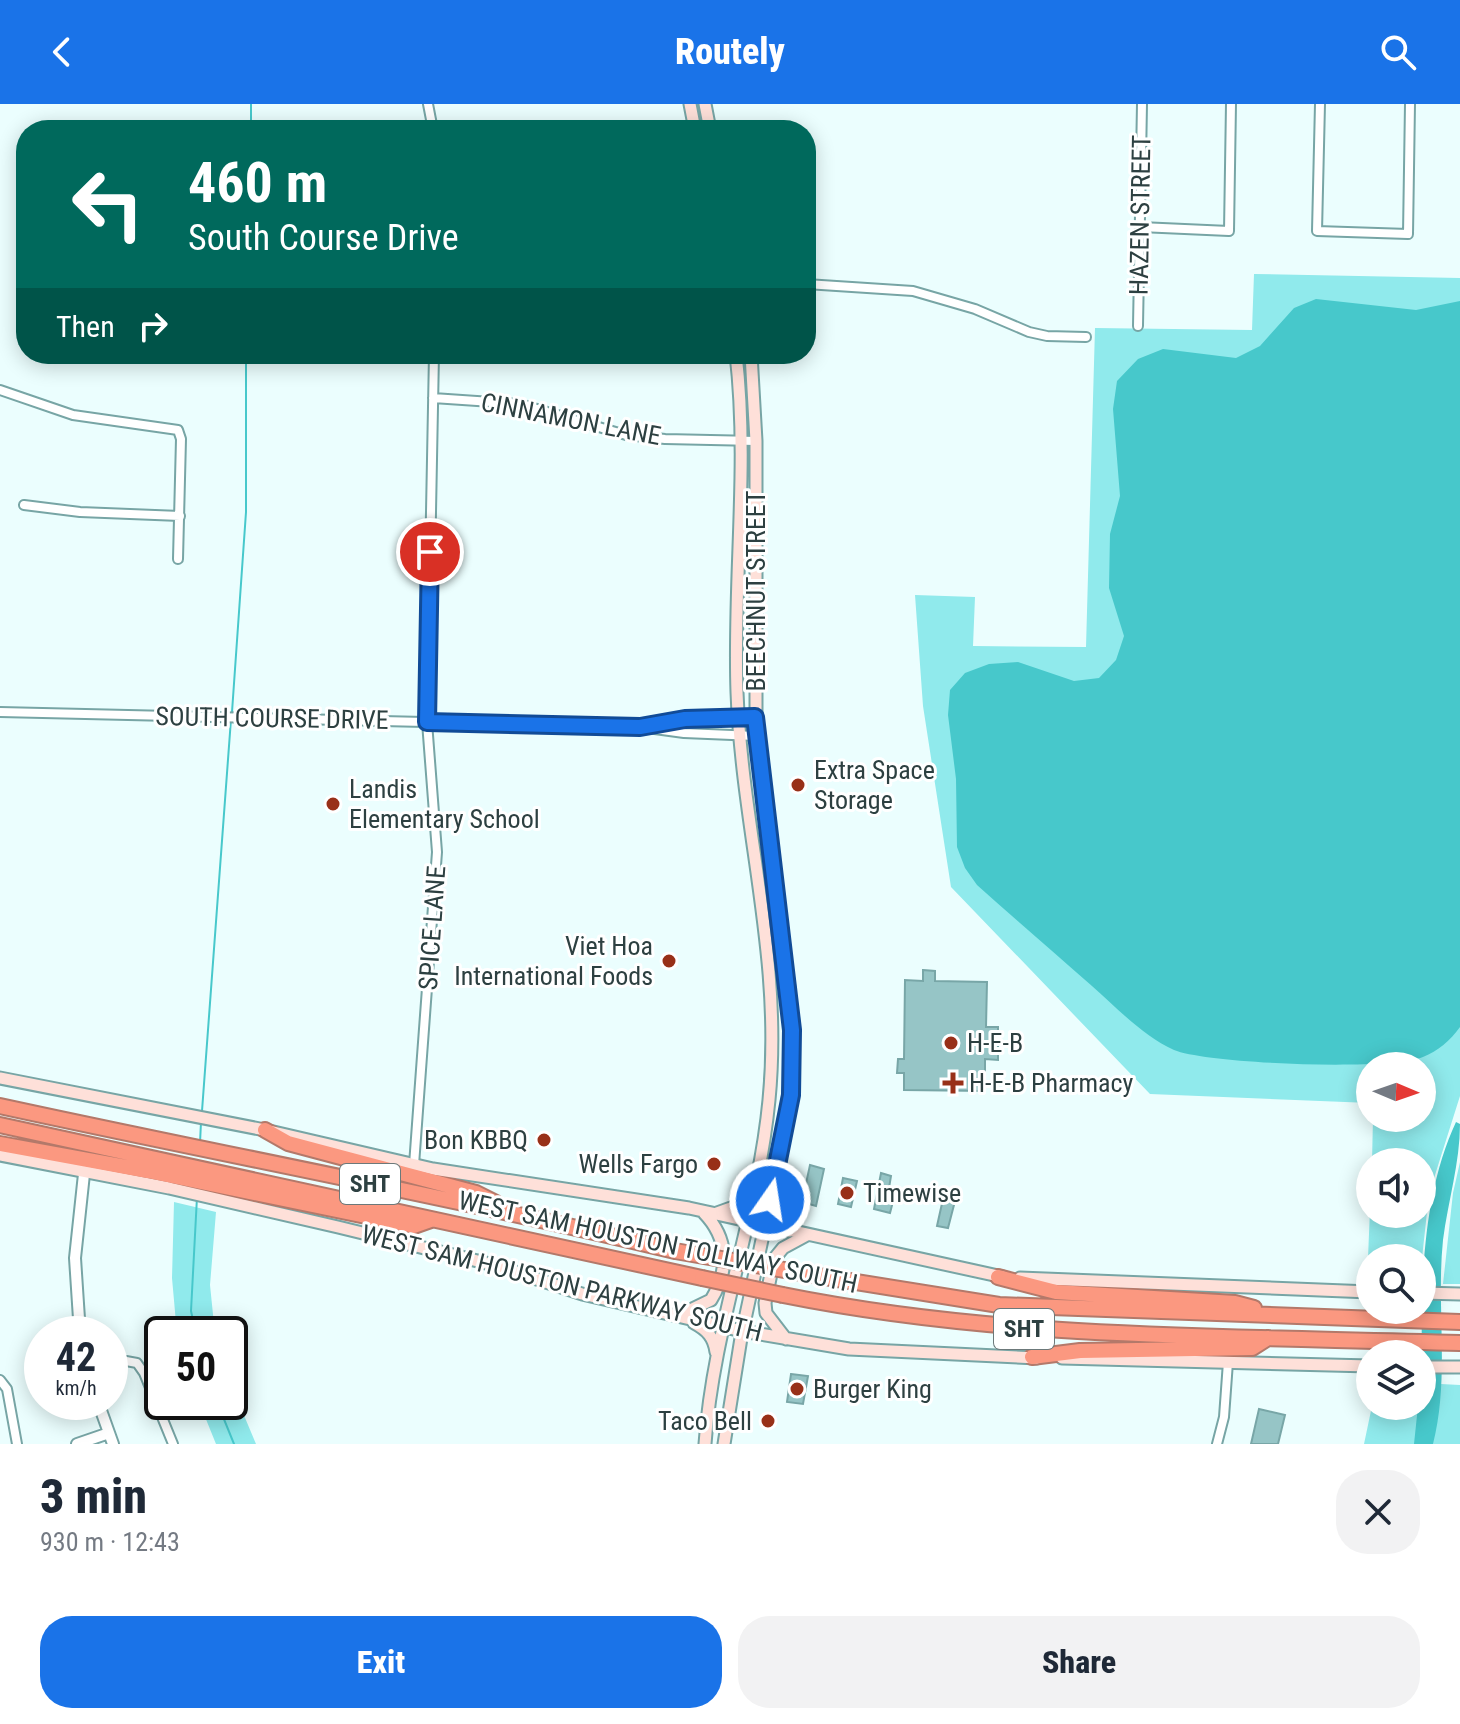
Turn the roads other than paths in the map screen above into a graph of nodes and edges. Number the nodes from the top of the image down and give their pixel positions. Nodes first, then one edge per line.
1 (1142, 104) edge
2 (1231, 104) edge
3 (1320, 104) edge
4 (1410, 104) edge
5 (1140, 227) junction
6 (816, 285) edge
7 (1138, 326) dead end
8 (1086, 337) dead end
9 (434, 364) edge
10 (737, 364) edge
11 (752, 364) edge
12 (0, 390) edge
13 (433, 398) junction
14 (741, 440) junction
15 (756, 441) junction
16 (24, 505) dead end
17 (180, 516) junction
18 (741, 558) junction
19 (178, 559) dead end
20 (756, 560) junction
21 (0, 712) edge
22 (739, 717) junction
23 (755, 717) junction
24 (427, 722) junction
25 (640, 727) junction
26 (741, 736) junction
27 (756, 736) junction
28 (776, 886) junction
29 (762, 890) junction
30 (791, 1008) junction
31 (772, 1009) junction
32 (0, 1078) edge
33 (0, 1106) edge
34 (0, 1125) edge
35 (265, 1130) junction
36 (0, 1144) edge
37 (0, 1155) edge
38 (414, 1165) junction
39 (84, 1174) junction
40 (179, 1177) junction
41 (755, 1183) junction
42 (224, 1194) junction
43 (770, 1200) junction
44 (702, 1211) junction
45 (514, 1212) junction
46 (715, 1214) junction
47 (432, 1219) junction
48 (746, 1221) junction
49 (765, 1226) junction
50 (790, 1231) junction
51 (807, 1235) junction
52 (998, 1277) junction
53 (1356, 1291) edge
54 (1436, 1293) edge
55 (1458, 1294) edge
56 (1273, 1314) junction
57 (679, 1315) junction
58 (79, 1316) edge
59 (1458, 1322) edge
60 (723, 1326) junction
61 (742, 1331) junction
62 (782, 1338) junction
63 (1268, 1338) junction
64 (1458, 1343) edge
65 (1032, 1357) junction
66 (716, 1360) junction
67 (737, 1360) junction
68 (128, 1361) edge
69 (1228, 1362) junction
70 (1356, 1366) edge
71 (1436, 1367) edge
72 (1458, 1367) edge
73 (0, 1380) edge
74 (104, 1420) edge
75 (707, 1422) junction
76 (726, 1424) junction
77 (111, 1439) edge
78 (17, 1444) edge
79 (77, 1444) edge
80 (173, 1444) edge
81 (705, 1444) edge
82 (724, 1444) edge
83 (1217, 1444) edge

1 - 5 street, HAZEN STREET
2 - 5 street
3 - 4 street
5 - 7 street, HAZEN STREET
6 - 8 street
9 - 13 street, SPICE LANE
10 - 14 main road, BEECHNUT STREET
11 - 15 main road, BEECHNUT STREET
12 - 17 street
13 - 14 street, CINNAMON LANE
13 - 24 street, SPICE LANE
14 - 15 street, CINNAMON LANE
14 - 18 main road, BEECHNUT STREET
15 - 20 main road, BEECHNUT STREET
16 - 17 street
17 - 19 street
18 - 20 main road
18 - 22 main road, BEECHNUT STREET
20 - 23 main road, BEECHNUT STREET
21 - 24 street, SOUTH COURSE DRIVE
22 - 23 street, SOUTH COURSE DRIVE
22 - 25 street, SOUTH COURSE DRIVE
22 - 26 main road, BEECHNUT STREET
23 - 27 main road, BEECHNUT STREET
24 - 25 street, SOUTH COURSE DRIVE
24 - 38 street, SPICE LANE
25 - 26 street, SOUTH COURSE DRIVE
26 - 27 street, SOUTH COURSE DRIVE
26 - 29 main road, BEECHNUT STREET
27 - 28 main road, BEECHNUT STREET
28 - 29 main road
28 - 30 main road, BEECHNUT STREET
29 - 31 main road, BEECHNUT STREET
30 - 31 main road
30 - 43 main road, BEECHNUT STREET
31 - 41 main road, BEECHNUT STREET
32 - 35 main road
33 - 45 highway, WEST SAM HOUSTON TOLLWAY SOUTH / SHT
34 - 40 highway, WEST SAM HOUSTON TOLLWAY SOUTH / SHT
35 - 38 main road
35 - 45 highway
36 - 40 highway
37 - 39 main road
38 - 44 main road
39 - 40 main road
39 - 58 street
40 - 42 highway
40 - 47 highway, WEST SAM HOUSTON TOLLWAY SOUTH / SHT
41 - 46 main road
41 - 48 main road, BEECHNUT STREET
42 - 47 highway
42 - 57 main road, WEST SAM HOUSTON PARKWAY SOUTH
43 - 49 main road, BEECHNUT STREET
43 - 50 main road
44 - 46 main road
44 - 57 main road
45 - 56 highway, WEST SAM HOUSTON TOLLWAY SOUTH / SHT, bridge
46 - 48 main road
47 - 63 highway, WEST SAM HOUSTON TOLLWAY SOUTH / SHT, bridge
48 - 49 main road
48 - 60 main road, BEECHNUT STREET
49 - 50 main road
49 - 61 main road, BEECHNUT STREET
50 - 51 main road
51 - 52 main road
51 - 62 main road
52 - 53 main road
52 - 56 highway
54 - 55 main road
56 - 59 highway, WEST SAM HOUSTON TOLLWAY SOUTH / SHT
57 - 60 main road, WEST SAM HOUSTON PARKWAY SOUTH
57 - 66 main road
60 - 61 main road, WEST SAM HOUSTON PARKWAY SOUTH
60 - 66 main road, BEECHNUT STREET
61 - 62 main road, WEST SAM HOUSTON PARKWAY SOUTH
61 - 67 main road, BEECHNUT STREET
62 - 65 main road, WEST SAM HOUSTON PARKWAY SOUTH
62 - 67 main road
63 - 64 highway, WEST SAM HOUSTON TOLLWAY SOUTH / SHT
63 - 65 highway
65 - 69 main road, WEST SAM HOUSTON PARKWAY SOUTH
66 - 75 main road, BEECHNUT STREET
67 - 76 main road, BEECHNUT STREET
68 - 80 street
69 - 70 main road, WEST SAM HOUSTON PARKWAY SOUTH
69 - 83 street
71 - 72 main road
73 - 78 street
74 - 77 street
75 - 76 main road
75 - 81 main road, BEECHNUT STREET
76 - 82 main road, BEECHNUT STREET
77 - 79 street

